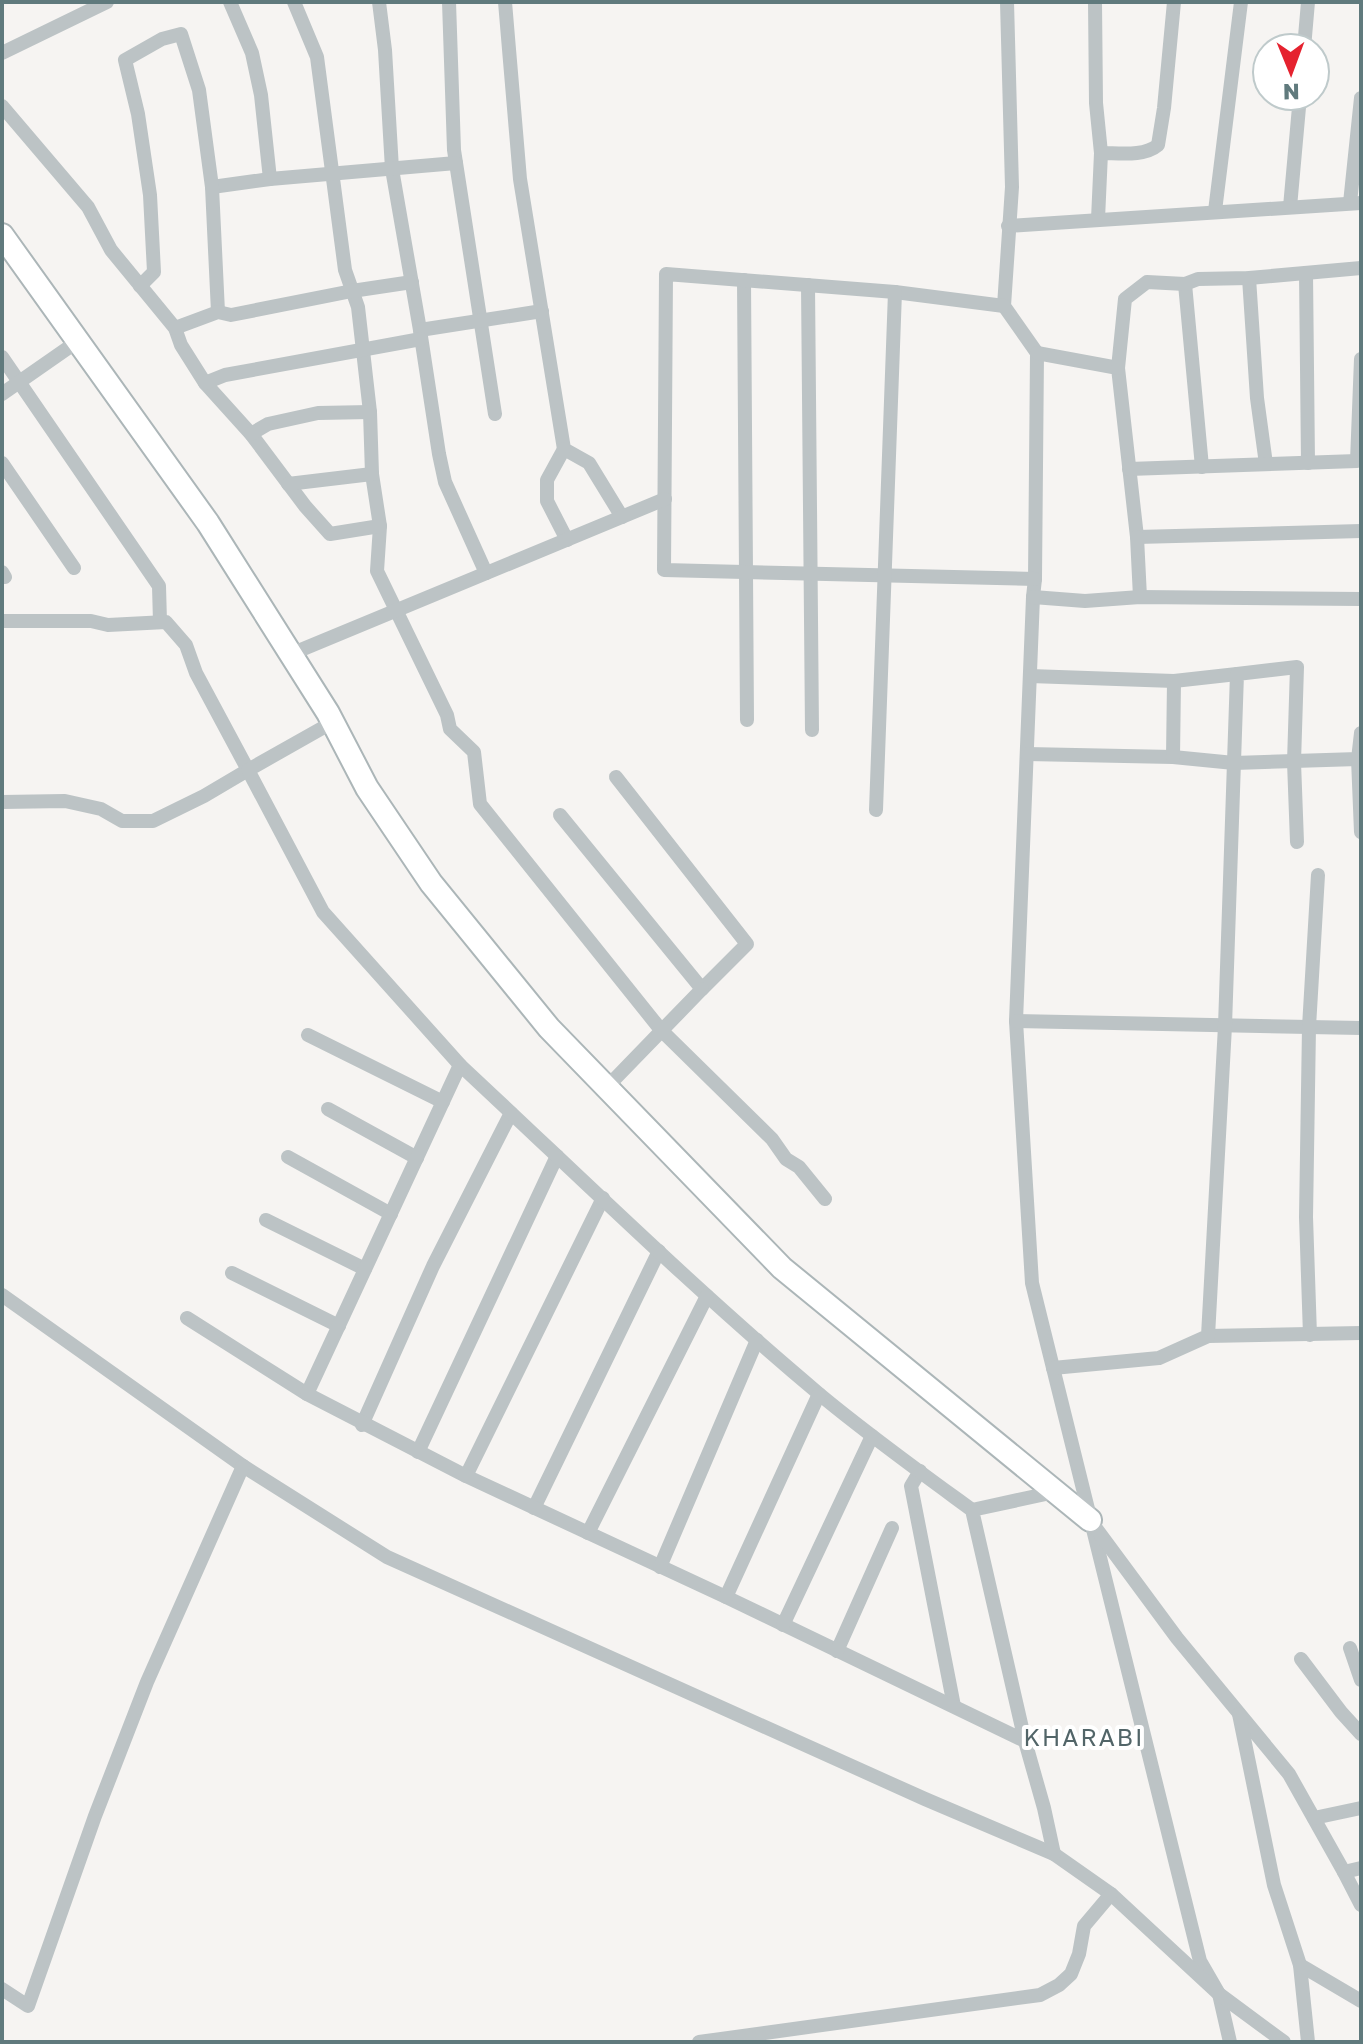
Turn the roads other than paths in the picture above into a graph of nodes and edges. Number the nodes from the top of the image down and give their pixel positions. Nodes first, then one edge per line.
1 (107, 2) edge
2 (230, 2) edge
3 (294, 2) edge
4 (379, 2) edge
5 (449, 2) edge
6 (505, 2) edge
7 (1007, 2) edge
8 (1095, 2) edge
9 (1174, 2) edge
10 (1241, 2) edge
11 (1308, 2) edge
12 (1305, 32) edge
13 (2, 53) edge
14 (1361, 98) edge
15 (2, 106) edge
16 (1299, 112) edge
17 (1101, 153) junction
18 (456, 163) junction
19 (392, 169) junction
20 (332, 173) junction
21 (270, 179) junction
22 (212, 187) junction
23 (1355, 203) edge
24 (1290, 207) junction
25 (1215, 211) junction
26 (1098, 219) junction
27 (1008, 226) junction
28 (2, 235) edge
29 (1361, 268) edge
30 (1306, 273) junction
31 (1249, 278) junction
32 (744, 280) junction
33 (412, 282) junction
34 (1185, 284) junction
35 (808, 285) junction
36 (140, 286) junction
37 (352, 291) junction
38 (895, 292) junction
39 (1004, 306) junction
40 (542, 311) junction
41 (218, 312) junction
42 (481, 320) junction
43 (175, 328) junction
44 (421, 334) junction
45 (78, 341) junction
46 (363, 349) junction
47 (1037, 353) junction
48 (2, 357) edge
49 (1361, 359) edge
50 (1118, 368) junction
51 (20, 382) junction
52 (205, 383) junction
53 (2, 394) edge
54 (370, 412) junction
55 (495, 414) dead end
56 (251, 434) junction
57 (1359, 435) edge
58 (564, 449) junction
59 (2, 463) edge
60 (1308, 463) junction
61 (1266, 464) junction
62 (1202, 467) junction
63 (1129, 469) junction
64 (372, 474) junction
65 (288, 484) junction
66 (665, 499) junction
67 (622, 517) junction
68 (380, 526) junction
69 (1361, 531) edge
70 (1137, 537) junction
71 (567, 540) junction
72 (74, 568) dead end
73 (746, 572) junction
74 (486, 573) junction
75 (811, 574) junction
76 (885, 576) junction
77 (1035, 579) junction
78 (1033, 597) junction
79 (1140, 597) junction
80 (1361, 599) edge
81 (396, 611) junction
82 (2, 621) edge
83 (160, 622) junction
84 (291, 654) junction
85 (1237, 674) junction
86 (1030, 676) junction
87 (1174, 681) junction
88 (747, 720) dead end
89 (333, 722) junction
90 (812, 730) dead end
91 (1361, 733) edge
92 (1027, 754) junction
93 (1173, 757) junction
94 (1358, 759) junction
95 (1294, 762) junction
96 (1234, 763) junction
97 (248, 770) junction
98 (616, 777) dead end
99 (2, 802) edge
100 (876, 810) dead end
101 (560, 815) dead end
102 (1361, 832) edge
103 (1297, 842) dead end
104 (1318, 875) dead end
105 (702, 989) junction
106 (1016, 1021) junction
107 (1225, 1026) junction
108 (1309, 1027) junction
109 (1361, 1028) edge
110 (661, 1030) junction
111 (308, 1035) dead end
112 (460, 1065) junction
113 (607, 1087) junction
114 (443, 1102) junction
115 (328, 1109) dead end
116 (511, 1113) junction
117 (557, 1156) junction
118 (288, 1157) dead end
119 (417, 1158) junction
120 (603, 1198) junction
121 (825, 1199) dead end
122 (391, 1214) junction
123 (266, 1220) dead end
124 (659, 1251) junction
125 (365, 1269) junction
126 (232, 1273) dead end
127 (2, 1295) edge
128 (707, 1296) junction
129 (187, 1318) dead end
130 (339, 1326) junction
131 (1361, 1333) edge
132 (1310, 1335) junction
133 (1208, 1336) junction
134 (757, 1340) junction
135 (1053, 1368) junction
136 (307, 1394) junction
137 (819, 1394) junction
138 (363, 1425) junction
139 (872, 1436) junction
140 (418, 1452) junction
141 (243, 1466) junction
142 (920, 1471) junction
143 (466, 1476) junction
144 (1055, 1492) junction
145 (534, 1508) junction
146 (972, 1510) junction
147 (1090, 1520) junction
148 (892, 1528) dead end
149 (588, 1533) junction
150 (660, 1567) junction
151 (726, 1597) junction
152 (783, 1625) junction
153 (1350, 1648) dead end
154 (837, 1651) junction
155 (1301, 1659) dead end
156 (1361, 1680) edge
157 (954, 1706) junction
158 (1238, 1712) junction
159 (1361, 1734) edge
160 (1025, 1741) junction
161 (1361, 1808) edge
162 (1314, 1818) junction
163 (1054, 1854) junction
164 (1361, 1868) edge
165 (1344, 1872) junction
166 (1111, 1894) junction
167 (1361, 1905) edge
168 (1300, 1965) junction
169 (2, 1989) edge
170 (1219, 1994) junction
171 (1361, 2001) edge
172 (699, 2042) edge
173 (1230, 2042) edge
174 (1284, 2042) edge
175 (1308, 2042) edge

1 - 13 street
2 - 21 street
3 - 20 street
4 - 19 street
5 - 18 street
6 - 40 street
7 - 27 street
8 - 17 street
9 - 17 street
10 - 25 street
11 - 12 street
14 - 23 street
15 - 36 street
16 - 24 street
17 - 26 street
18 - 19 street
18 - 42 street
19 - 20 street
19 - 33 street
20 - 21 street
20 - 37 street
21 - 22 street
22 - 36 street
22 - 41 street
23 - 24 street
24 - 25 street
25 - 26 street
26 - 27 street
27 - 39 street
28 - 45 street
29 - 30 street
30 - 31 street
30 - 60 street
31 - 34 street
31 - 61 street
32 - 35 street
32 - 66 street
32 - 73 street
33 - 37 street
33 - 44 street
34 - 50 street
34 - 62 street
35 - 38 street
35 - 75 street
36 - 43 street
37 - 41 street
37 - 46 street
38 - 39 street
38 - 76 street
39 - 47 street
40 - 42 street
40 - 58 street
41 - 43 street
42 - 44 street
42 - 55 street
43 - 52 street
44 - 46 street
44 - 74 street
45 - 51 street
45 - 84 street
46 - 52 street
46 - 54 street
47 - 50 street
47 - 77 street
48 - 51 street
49 - 57 street
50 - 63 street
51 - 53 street
51 - 83 street
52 - 56 street
54 - 56 street
54 - 64 street
56 - 65 street
57 - 60 street
58 - 67 street
58 - 71 street
59 - 72 street
60 - 61 street
61 - 62 street
62 - 63 street
63 - 70 street
64 - 65 street
64 - 68 street
65 - 68 street
66 - 67 street
66 - 73 street
67 - 71 street
68 - 81 street
69 - 70 street
70 - 79 street
71 - 74 street
73 - 75 street
73 - 88 street
74 - 81 street
75 - 76 street
75 - 90 street
76 - 77 street
76 - 100 street
77 - 78 street
78 - 79 street
78 - 86 street
79 - 80 street
81 - 84 street
81 - 110 street
82 - 83 street
83 - 97 street
84 - 89 street
85 - 87 street
85 - 95 street
85 - 96 street
86 - 87 street
86 - 92 street
87 - 93 street
89 - 97 street
89 - 113 street
91 - 94 street
92 - 93 street
92 - 106 street
93 - 96 street
94 - 95 street
94 - 102 street
95 - 96 street
95 - 103 street
96 - 107 street
97 - 99 street
97 - 112 street
98 - 105 street
101 - 105 street
104 - 108 street
105 - 110 street
106 - 107 street
106 - 135 street
107 - 108 street
107 - 133 street
108 - 109 street
108 - 132 street
110 - 113 street
110 - 121 street
111 - 114 street
112 - 114 street
112 - 116 street
113 - 144 street
114 - 119 street
115 - 119 street
116 - 117 street
116 - 138 street
117 - 120 street
117 - 140 street
118 - 122 street
119 - 122 street
120 - 124 street
120 - 143 street
122 - 125 street
123 - 125 street
124 - 128 street
124 - 145 street
125 - 130 street
126 - 130 street
127 - 141 street
128 - 134 street
128 - 149 street
129 - 136 street
130 - 136 street
131 - 132 street
132 - 133 street
133 - 135 street
134 - 137 street
134 - 150 street
135 - 147 street
136 - 138 street
137 - 139 street
137 - 151 street
138 - 140 street
139 - 142 street
139 - 152 street
140 - 143 street
141 - 163 street
141 - 169 street
142 - 146 street
142 - 157 street
143 - 145 street
144 - 146 street
144 - 147 street
145 - 149 street
146 - 160 street
147 - 158 street
147 - 170 street
148 - 154 street
149 - 150 street
150 - 151 street
151 - 152 street
152 - 154 street
153 - 156 street
154 - 157 street
155 - 159 street
157 - 160 street
158 - 162 street
158 - 168 street
160 - 163 street
161 - 162 street
162 - 165 street
163 - 166 street
164 - 165 street
165 - 167 street
166 - 170 street
166 - 172 street
168 - 171 street
168 - 175 street
170 - 173 street
170 - 174 street

